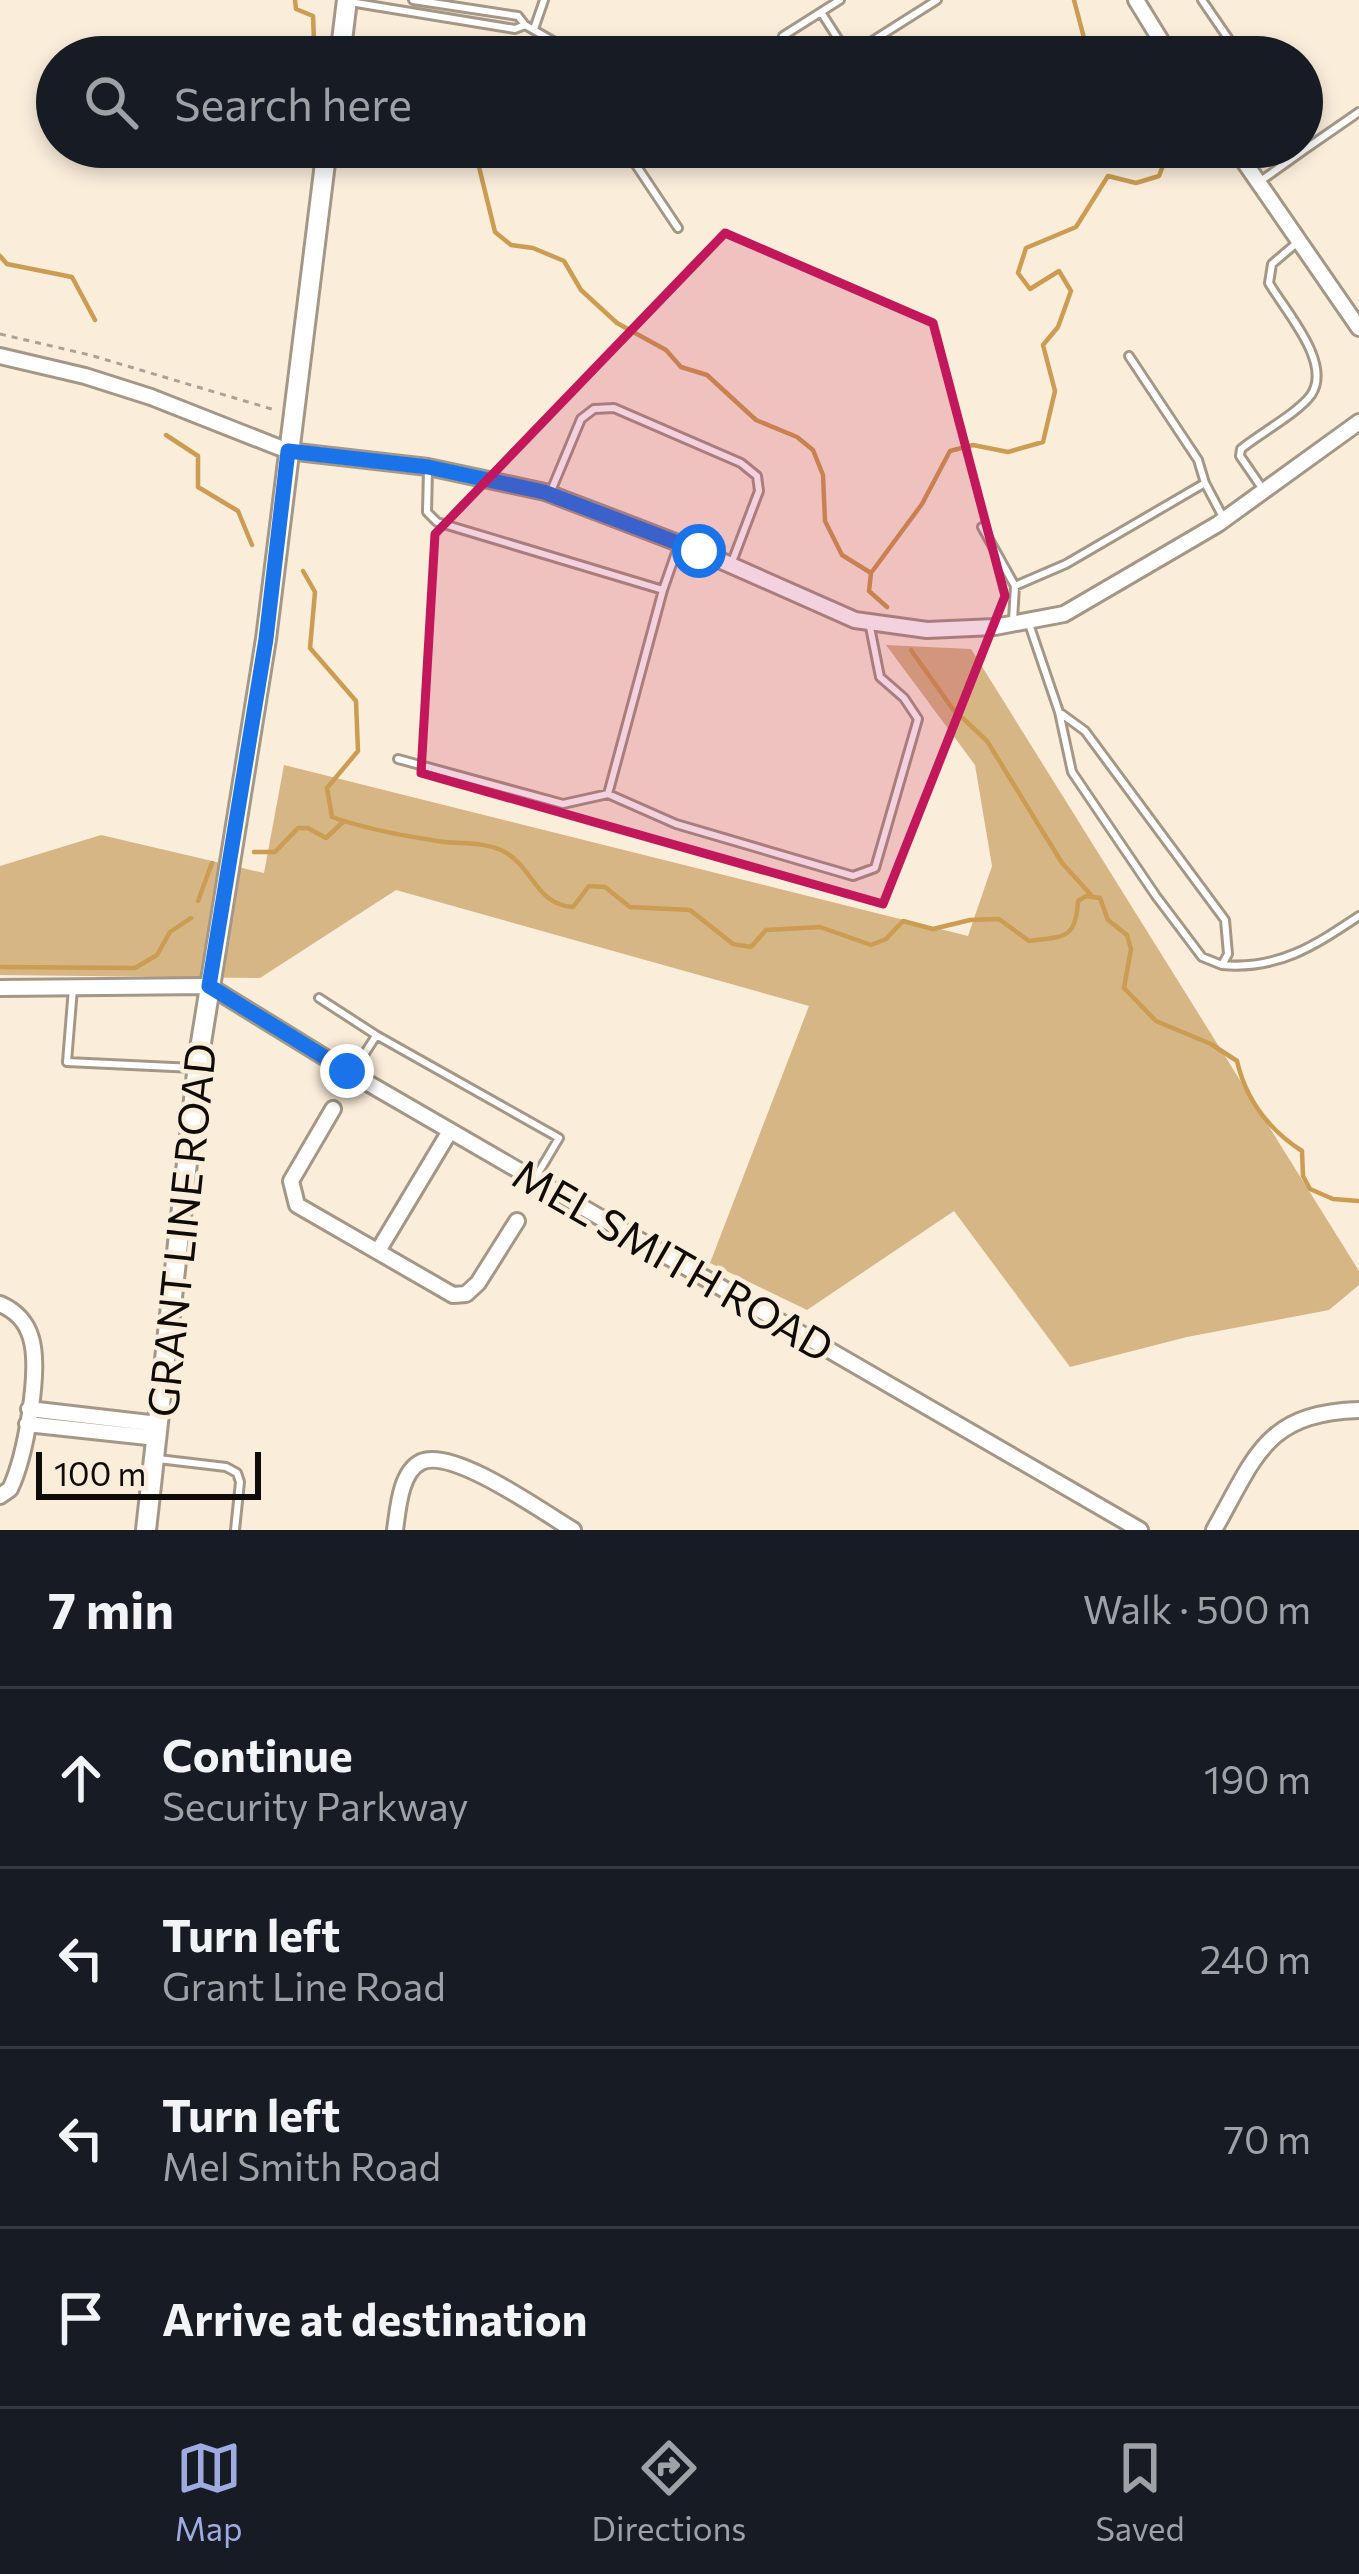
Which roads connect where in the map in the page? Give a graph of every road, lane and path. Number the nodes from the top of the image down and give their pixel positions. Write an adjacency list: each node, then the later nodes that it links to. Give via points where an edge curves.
1 (413, 0): 9 (lane, via 518,16)
2 (544, 0): 10 (lane)
3 (840, 0): 8 (lane)
4 (937, 0): 15 (lane)
5 (1136, 0): 16 (street)
6 (1202, 0): 17 (lane)
7 (346, 1): 9 (lane); 11 (main road)
8 (821, 12): 13 (lane); 14 (lane)
9 (525, 25): 10 (lane)
10 (534, 29): 12 (lane)
11 (342, 36)
12 (546, 36)
13 (783, 36)
14 (835, 36)
15 (881, 36)
16 (1158, 36)
17 (1226, 36)
18 (1359, 112): 19 (lane)
19 (1323, 136)
20 (324, 168): 33 (main road, GRANT LINE ROAD)
21 (638, 168): 25 (lane)
22 (1248, 168): 24 (street)
23 (1277, 168): 24 (lane)
24 (1258, 182): 26 (street)
25 (678, 228)
26 (1299, 241): 27 (street); 36 (lane, via 1272,264 1269,283 1316,355 1317,375 1310,395 1241,449)
27 (1359, 328)
28 (0, 334): 31 (path)
29 (0, 356): 33 (street, via 85,376)
30 (1129, 356): 35 (lane, via 1198,460)
31 (255, 402)
32 (1359, 422): 36 (street)
33 (288, 451): 34 (street); 51 (main road, GRANT LINE ROAD)
34 (428, 467): 37 (street); 43 (lane, via 428,512 437,522)
35 (1204, 483): 38 (lane); 42 (lane)
36 (1264, 491): 38 (street)
37 (549, 494): 40 (street); 41 (lane, via 581,419 614,408 758,476)
38 (1225, 519): 45 (street, via 1064,614)
39 (982, 527): 42 (lane)
40 (679, 544): 41 (street); 43 (lane)
41 (731, 565): 44 (street)
42 (1015, 586): 45 (lane)
43 (663, 590): 48 (lane)
44 (868, 622): 45 (street, via 927,630); 48 (lane, via 880,677 918,719 875,868 853,876 676,824)
45 (1020, 622): 46 (lane)
46 (1059, 712): 50 (lane, via 1072,772 1202,957); 50 (lane, via 1085,730 1225,920)
47 (398, 759): 48 (lane, via 563,804)
48 (608, 794)
49 (1359, 916): 50 (lane, via 1295,955 1252,968)
50 (1222, 965)
51 (209, 986): 53 (street); 56 (main road, GRANT LINE ROAD); 57 (street, MEL SMITH ROAD)
52 (0, 988): 53 (street)
53 (73, 988): 56 (lane, via 68,1062)
54 (319, 998): 55 (lane)
55 (376, 1035): 57 (lane); 60 (lane, via 559,1138)
56 (198, 1068): 66 (main road, GRANT LINE ROAD)
57 (352, 1073): 59 (street, MEL SMITH ROAD)
58 (333, 1109): 62 (street, via 291,1181 292,1193 297,1205)
59 (450, 1131): 60 (street, MEL SMITH ROAD); 62 (street)
60 (534, 1180): 72 (street, MEL SMITH ROAD)
61 (517, 1221): 62 (street, via 466,1294)
62 (378, 1251)
63 (0, 1304): 65 (street, via 23,1321 32,1341)
64 (1359, 1410): 73 (street, via 1312,1414 1275,1433)
65 (28, 1416): 66 (street); 67 (street, via 17,1476)
66 (156, 1440): 68 (main road, GRANT LINE ROAD); 69 (lane, via 237,1473)
67 (0, 1496)
68 (146, 1530)
69 (235, 1530)
70 (394, 1530): 71 (street, via 409,1475 430,1460 466,1468)
71 (573, 1530)
72 (1140, 1530)
73 (1214, 1530)

